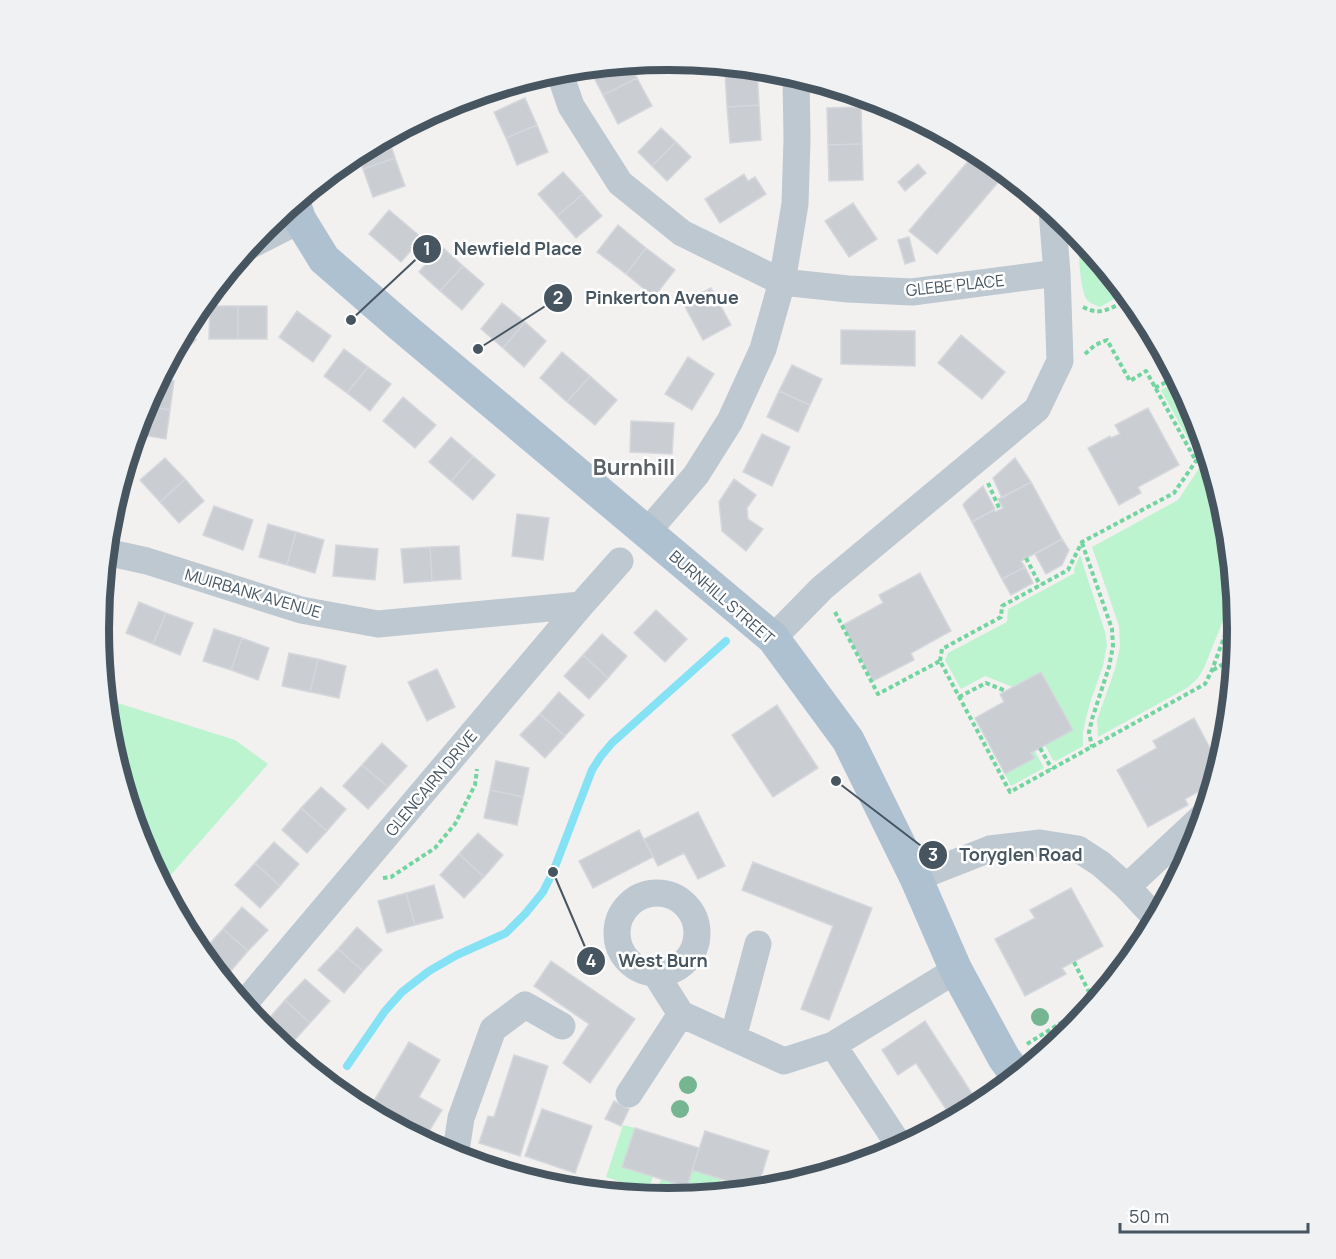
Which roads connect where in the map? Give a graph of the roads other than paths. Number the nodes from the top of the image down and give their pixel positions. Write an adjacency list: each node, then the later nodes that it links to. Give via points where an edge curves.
1 (562, 80): 6 (street, via 571,106 620,183 682,233)
2 (797, 86): 6 (street, via 795,204)
3 (297, 212): 7 (main road, BURNHILL STREET, via 324,259)
4 (1053, 224): 5 (street)
5 (1057, 273): 6 (street, GLEBE PLACE, via 912,291); 11 (street, via 1060,361 1037,409 822,588)
6 (782, 282): 7 (street, via 763,349 730,421 696,475)
7 (647, 532): 11 (main road, BURNHILL STREET)
8 (115, 554): 10 (street, MUIRBANK AVENUE, via 302,610 378,624)
9 (620, 561): 10 (street, GLENCAIRN DRIVE)
10 (581, 605): 19 (street, GLENCAIRN DRIVE)
11 (773, 638): 13 (main road, BURNHILL STREET, via 848,740)
12 (1190, 828): 14 (street)
13 (916, 878): 14 (street, via 990,849 1040,843 1078,849); 17 (main road, BURNHILL STREET)
14 (1127, 886): 15 (street)
15 (1150, 912)
16 (758, 944): 22 (street)
17 (956, 970): 23 (street); 24 (main road, BURNHILL STREET)
18 (655, 973): 20 (street)
19 (248, 999)
20 (681, 1014): 22 (street); 25 (street)
21 (562, 1026): 27 (street, via 525,1005 493,1029 461,1118)
22 (733, 1038): 23 (street, via 784,1061)
23 (833, 1045): 26 (street)
24 (1010, 1067)
25 (628, 1094)
26 (896, 1140)
27 (457, 1147)

